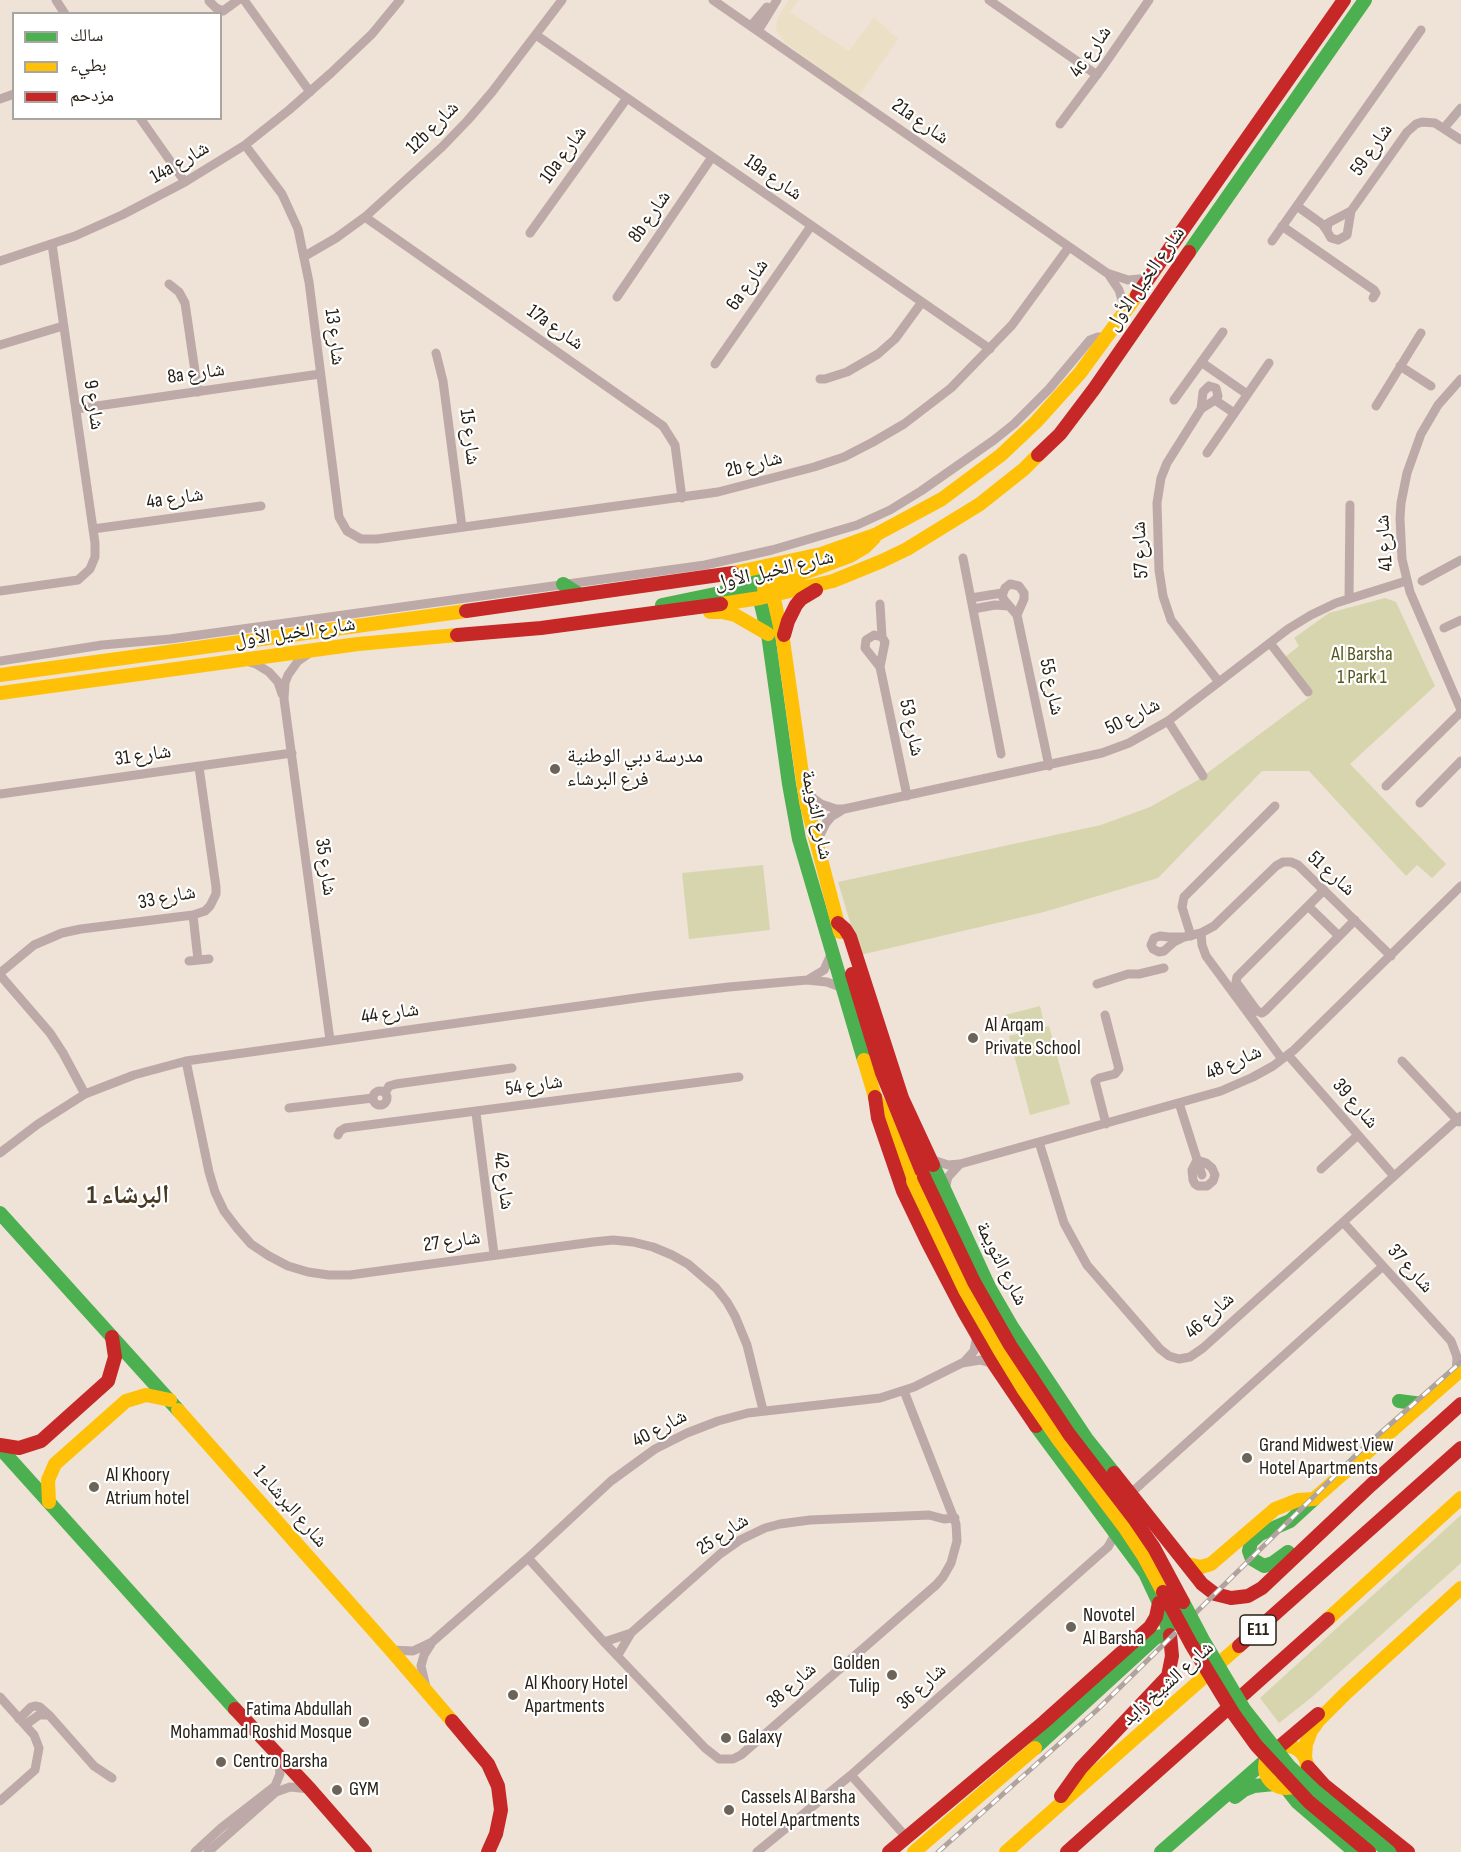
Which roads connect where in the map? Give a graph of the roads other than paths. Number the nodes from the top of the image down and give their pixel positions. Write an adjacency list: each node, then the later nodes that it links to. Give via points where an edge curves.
1 (238, 0): 12 (street, via 223,10)
2 (244, 0): 17 (street)
3 (400, 0): 17 (street, 14a شارع)
4 (562, 0): 15 (street, 12b شارع)
5 (713, 0): 13 (street, 21a شارع)
6 (772, 0): 13 (street)
7 (777, 0): 13 (street)
8 (989, 0): 16 (street)
9 (1149, 0): 16 (street, 4c شارع)
10 (1344, 0): 23 (main road, شارع الخيل الأول)
11 (1365, 0): 28 (main road, شارع الخيل الأول)
12 (209, 1)
13 (754, 28): 38 (street, 21a شارع)
14 (1420, 30): 29 (street)
15 (536, 35): 18 (street, 19a شارع); 31 (street, 12b شارع, via 468,120)
16 (1097, 75): 21 (street, 4c شارع)
17 (310, 92): 25 (street, 14a شارع)
18 (627, 98): 26 (street, 19a شارع); 35 (street, 10a شارع)
19 (1461, 108): 22 (street)
20 (141, 120): 27 (street)
21 (1060, 124)
22 (1444, 128): 24 (street, شارع 59); 30 (street, شارع 59, via 1428,121 1411,128)
23 (1251, 134): 28 (main road, via 1219,188 1219,193); 42 (main road, شارع الخيل الأول)
24 (1461, 140)
25 (245, 145): 27 (street, 14a شارع); 39 (street, شارع 13, via 288,205)
26 (712, 157): 32 (street, 19a شارع); 44 (street, 8b شارع)
27 (185, 182): 37 (street, 14a شارع, via 122,215)
28 (1226, 197): 84 (main road, شارع الخيل الأول, via 1089,396 1042,453 987,498 932,535)
29 (1299, 203): 33 (street); 34 (street)
30 (1351, 211): 34 (street); 34 (street, via 1345,237 1330,238)
31 (364, 217): 39 (street, 12b شارع); 74 (street, 17a شارع, via 663,426 675,445)
32 (811, 226): 46 (street, 19a شارع); 57 (street, 6a شارع)
33 (1282, 226): 36 (street); 45 (street, via 1374,290)
34 (1328, 226)
35 (530, 233)
36 (1272, 242)
37 (52, 244): 40 (street, 14a شارع); 48 (street, شارع 9)
38 (1069, 247): 41 (street, 21a شارع); 53 (street, 2b شارع)
39 (305, 256): 59 (street, شارع 13)
40 (0, 261)
41 (1107, 273): 42 (street, 21a شارع, via 1128,280); 47 (street, 21a شارع, via 1122,296)
42 (1150, 278): 47 (main road, شارع الخيل الأول)
43 (169, 284): 63 (street, via 185,303)
44 (616, 297)
45 (1373, 298)
46 (922, 302): 53 (street, 19a شارع); 60 (street, via 878,354 847,372)
47 (1122, 317): 51 (main road, شارع الخيل الأول)
48 (63, 326): 52 (street); 70 (street, شارع 9)
49 (1223, 332): 55 (street)
50 (1421, 333): 58 (street)
51 (1107, 337): 79 (main road, شارع الخيل الأول, via 1065,390 1000,455 942,499); 87 (street, via 1090,340 1049,389 999,436 921,491 874,518 722,562)
52 (0, 345)
53 (990, 350): 74 (street, 2b شارع, via 936,401 859,450 799,472)
54 (436, 353): 77 (street, شارع 15, via 444,381)
55 (1201, 362): 62 (street); 65 (street)
56 (1269, 363): 65 (street)
57 (715, 364)
58 (1400, 366): 66 (street); 69 (street)
59 (320, 374): 63 (street, 8a شارع); 80 (street, شارع 13, via 341,522 346,531)
60 (820, 379)
61 (1461, 379): 66 (street, شارع 41)
62 (1187, 381): 64 (street); 67 (street)
63 (198, 392): 70 (street, 8a شارع)
64 (1203, 392): 68 (street, via 1214,387 1218,393); 71 (street)
65 (1248, 394): 72 (street)
66 (1445, 397): 85 (street, شارع 41, via 1421,434 1403,488 1400,533)
67 (1173, 400)
68 (1215, 400): 71 (street); 72 (street)
69 (1376, 406)
70 (76, 409): 78 (street, شارع 9)
71 (1201, 409): 113 (street, شارع 57, via 1161,478 1157,503 1159,570 1172,620)
72 (1234, 413): 73 (street)
73 (1207, 453)
74 (682, 498): 77 (street, 2b شارع)
75 (1350, 505): 93 (street)
76 (261, 506): 78 (street, 4a شارع)
77 (462, 527): 80 (street, 2b شارع)
78 (93, 529): 88 (street, شارع 9, via 96,550 90,569 82,577 72,582)
79 (878, 534): 83 (main road, شارع الخيل الأول); 89 (main road, via 850,556)
80 (361, 539)
81 (963, 558): 92 (street)
82 (1461, 560): 86 (street)
83 (759, 573): 89 (main road, شارع الثويمة); 89 (main road, شارع الثويمة); 91 (main road, شارع الخيل الأول); 99 (main road, via 744,588 671,603)
84 (833, 580): 89 (main road, شارع الخيل الأول); 104 (main road, via 796,605)
85 (1406, 581): 93 (street, شارع 50); 117 (street, شارع 41)
86 (1422, 581)
87 (563, 584): 91 (main road); 107 (street)
88 (0, 591)
89 (768, 592): 97 (main road, شارع الخيل الأول); 102 (main road, شارع الثويمة); 104 (main road, شارع الثويمة)
90 (1002, 593): 92 (street); 95 (street); 98 (street, via 1013,584 1023,590 1024,599)
91 (580, 595): 111 (main road, شارع الخيل الأول)
92 (971, 598): 96 (street)
93 (1349, 599): 105 (street, شارع 50, via 1311,615)
94 (880, 604): 103 (street)
95 (1010, 606): 96 (street); 98 (street)
96 (973, 609): 120 (street)
97 (668, 612): 99 (main road, شارع الخيل الأول); 102 (main road, via 729,613)
98 (1017, 615): 123 (street, شارع 55)
99 (640, 616): 106 (main road, شارع الخيل الأول)
100 (1461, 620): 101 (street)
101 (1444, 628)
102 (768, 634): 142 (main road, شارع الثويمة, via 795,821)
103 (882, 637): 110 (street, via 886,645); 110 (street, via 871,636 864,645)
104 (783, 640): 126 (main road, شارع الثويمة)
105 (1270, 643): 113 (street, شارع 50); 114 (street)
106 (316, 650): 108 (main road, شارع الخيل الأول); 116 (street, شارع 35, via 292,668 285,683)
107 (48, 655): 109 (street); 111 (main road)
108 (242, 660): 115 (main road, شارع الخيل الأول); 116 (street, شارع 35, via 269,672 278,682)
109 (0, 661)
110 (880, 667): 128 (street, شارع 53)
111 (35, 670): 112 (main road, شارع الخيل الأول)
112 (0, 675)
113 (1219, 682): 118 (street, شارع 50)
114 (1308, 692)
115 (0, 693)
116 (284, 699): 119 (street, شارع 35)
117 (1461, 711): 125 (street)
118 (1168, 721): 123 (street, شارع 50, via 1116,748); 124 (street)
119 (292, 753): 122 (street, شارع 31); 151 (street, شارع 35)
120 (1001, 754)
121 (1461, 761): 129 (street)
122 (199, 766): 127 (street, شارع 31); 136 (street, شارع 33, via 216,894 206,911)
123 (1049, 766): 128 (street, شارع 50)
124 (1203, 776)
125 (1386, 786)
126 (804, 788): 131 (street, شارع 50, via 821,804); 132 (main road, شارع الثويمة)
127 (0, 794)
128 (907, 796): 131 (street, شارع 50)
129 (1420, 803)
130 (1275, 806): 140 (street, via 1184,897)
131 (844, 809): 132 (street, via 826,823)
132 (817, 843): 138 (main road, شارع الثويمة)
133 (1461, 886): 144 (street, شارع 48)
134 (1324, 890): 135 (street); 137 (street, شارع 51); 139 (street, شارع 51, via 1298,865 1283,862 1220,921)
135 (1308, 906): 141 (street); 141 (street, via 1237,977 1236,982 1257,1011 1265,1011)
136 (193, 915): 145 (street, via 193,961); 146 (street, شارع 33, via 62,933 34,945)
137 (1355, 920): 141 (street); 144 (street, شارع 51)
138 (838, 923): 170 (main road, شارع الثويمة, via 850,938 895,1079); 175 (main road, شارع الثويمة)
139 (1201, 933): 140 (street, شارع 51); 152 (street, شارع 39, via 1206,956)
140 (1187, 936): 143 (street, via 1164,951); 143 (street, via 1156,937 1151,942)
141 (1339, 936)
142 (833, 951): 147 (street, via 824,970); 149 (main road, شارع الثويمة)
143 (1154, 951): 148 (street, via 1159,969)
144 (1391, 956): 152 (street, شارع 48)
145 (209, 959)
146 (0, 974): 157 (street, via 50,1034)
147 (807, 980): 149 (street, شارع 44); 151 (street, شارع 44, via 651,996)
148 (1097, 984)
149 (843, 988): 158 (main road, شارع الثويمة)
150 (1106, 1015): 165 (street, via 1119,1069 1095,1081)
151 (330, 1040): 153 (street, شارع 44)
152 (1285, 1057): 160 (street, شارع 48, via 1232,1087); 167 (street, شارع 39)
153 (186, 1061): 157 (street, شارع 44); 179 (street, شارع 27, via 215,1192 237,1228 268,1256 308,1272 350,1275)
154 (1402, 1061): 163 (street)
155 (512, 1068): 159 (street, via 393,1084 385,1093 387,1099)
156 (739, 1077): 162 (street, شارع 54)
157 (85, 1094): 169 (street, شارع 44)
158 (875, 1097): 175 (main road, شارع الثويمة); 181 (main road, شارع الثويمة, via 880,1125 903,1191)
159 (378, 1102): 161 (street); 164 (street)
160 (1179, 1103): 165 (street, شارع 48); 173 (street)
161 (289, 1108)
162 (476, 1113): 164 (street, شارع 54); 179 (street, شارع 42)
163 (1460, 1120): 174 (street, شارع 46)
164 (383, 1124): 166 (street, شارع 54, via 344,1129)
165 (1106, 1124): 168 (street, شارع 48)
166 (338, 1135)
167 (1358, 1135): 172 (street); 174 (street, شارع 39)
168 (1039, 1142): 171 (street, شارع 48); 178 (street, شارع 46, via 1060,1212 1080,1255 1160,1349 1174,1358 1199,1351)
169 (0, 1153)
170 (930, 1159): 171 (street, شارع 48); 176 (main road, شارع الثويمة)
171 (960, 1164): 176 (street, via 948,1177)
172 (1321, 1169)
173 (1202, 1175)
174 (1394, 1176): 178 (street, شارع 46)
175 (918, 1179): 251 (main road, bridge, via 939,1238 1004,1357 1143,1555 1214,1685 1281,1774); 252 (main road, bridge, via 1010,1345 1069,1434 1154,1548 1244,1709 1289,1766)
176 (945, 1193): 194 (main road, شارع الثويمة, via 988,1287)
177 (0, 1213): 182 (main road, شارع البرشاء 1)
178 (1343, 1222): 180 (street, شارع 37)
179 (494, 1254): 193 (street, شارع 27, via 613,1240 653,1247 688,1264 716,1288 735,1316)
180 (1383, 1266): 183 (street, شارع 37); 201 (street)
181 (977, 1335): 185 (street, via 974,1351); 186 (main road, شارع الثويمة)
182 (112, 1336): 189 (main road, شارع البرشاء 1); 195 (main road, via 115,1357 108,1381 40,1441 19,1448)
183 (1451, 1341): 184 (street, شارع 37); 187 (street)
184 (1461, 1347)
185 (962, 1363): 186 (street, شارع 40, via 980,1360); 188 (street, شارع 40)
186 (994, 1364): 196 (main road, شارع الثويمة)
187 (1459, 1372): 191 (main road)
188 (904, 1391): 193 (street, شارع 40, via 867,1400); 204 (street, شارع 38)
189 (170, 1400): 205 (main road, via 146,1395 126,1401 55,1464 48,1480); 219 (main road, شارع البرشاء 1)
190 (1399, 1401): 191 (main road)
191 (1422, 1404): 203 (main road)
192 (1461, 1404): 200 (main road)
193 (763, 1410): 211 (street, شارع 40, via 703,1426 655,1449 610,1481)
194 (1077, 1425): 196 (main road, via 1070,1445); 198 (main road, شارع الثويمة)
195 (0, 1446): 205 (main road)
196 (1050, 1446): 199 (main road, شارع الثويمة)
197 (1461, 1448): 234 (main road, شارع الشيخ زايد / E11)
198 (1095, 1449): 199 (main road, via 1075,1451); 201 (main road, شارع الثويمة)
199 (1069, 1471): 208 (main road, شارع الثويمة)
200 (1371, 1485): 203 (main road, via 1273,1563 1260,1565 1252,1560 1250,1546 1254,1538 1290,1521); 212 (main road, شارع الثويمة, via 1248,1596 1231,1598 1215,1594)
201 (1131, 1493): 212 (main road, شارع الثويمة)
202 (1461, 1498): 247 (main road, E11)
203 (1314, 1499): 212 (main road, via 1298,1500 1275,1509 1208,1566)
204 (948, 1501): 206 (street); 207 (street, شارع 38)
205 (49, 1502): 226 (main road)
206 (929, 1515): 207 (street, شارع 25); 215 (street, شارع 25, via 810,1520 765,1528 720,1554)
207 (955, 1518): 220 (street, شارع 38, via 955,1552 940,1581 733,1760 719,1759 707,1750)
208 (1112, 1528): 209 (main road, شارع الثويمة); 210 (street, via 1113,1538)
209 (1125, 1546): 210 (street); 214 (main road, شارع الثويمة, via 1145,1573)
210 (1108, 1547): 229 (street, شارع 36)
211 (528, 1558): 217 (street, شارع 40); 218 (street, شارع 38)
212 (1187, 1564)
213 (1461, 1588): 222 (main road)
214 (1159, 1603): 216 (main road, شارع الثويمة); 236 (main road, via 1150,1627)
215 (631, 1633): 218 (street, شارع 25); 220 (street, شارع 25)
216 (1170, 1635): 234 (main road, شارع الثويمة, via 1173,1656 1168,1676 1081,1768); 245 (main road, via 1156,1637)
217 (432, 1642): 219 (street, شارع 40, via 413,1651); 221 (street, شارع 40, via 421,1666)
218 (604, 1642): 220 (street, شارع 38)
219 (391, 1650): 221 (main road, شارع البرشاء 1)
220 (618, 1655)
221 (427, 1690): 237 (main road, شارع البرشاء 1, via 494,1775 501,1810)
222 (1346, 1693): 225 (main road); 228 (main road, via 1311,1731)
223 (0, 1697): 224 (street)
224 (22, 1722): 230 (street, via 49,1715 94,1766); 233 (street, via 38,1741 35,1770)
225 (1279, 1747): 227 (main road); 228 (main road, via 1297,1748)
226 (278, 1754): 232 (main road); 238 (street, via 280,1774 275,1786)
227 (1266, 1760): 231 (main road, via 1269,1780); 248 (main road)
228 (1306, 1762): 231 (main road, via 1301,1782 1291,1788); 253 (main road, via 1324,1785)
229 (851, 1775): 236 (street); 242 (street, شارع 36)
230 (112, 1778)
231 (1280, 1786): 249 (main road, via 1263,1784 1244,1790); 250 (main road)
232 (310, 1789): 235 (street, via 294,1786 279,1790); 241 (main road)
233 (0, 1801)
234 (1054, 1810): 246 (main road, شارع الشيخ زايد / E11)
235 (224, 1838): 239 (street); 240 (street)
236 (907, 1838): 243 (main road); 244 (main road)
237 (489, 1851)
238 (195, 1852)
239 (208, 1852)
240 (214, 1852)
241 (365, 1852)
242 (757, 1852)
243 (889, 1852)
244 (904, 1852)
245 (914, 1852)
246 (1006, 1852)
247 (1067, 1852)
248 (1161, 1852)
249 (1173, 1852)
250 (1355, 1852)
251 (1369, 1852)
252 (1389, 1852)
253 (1408, 1852)

